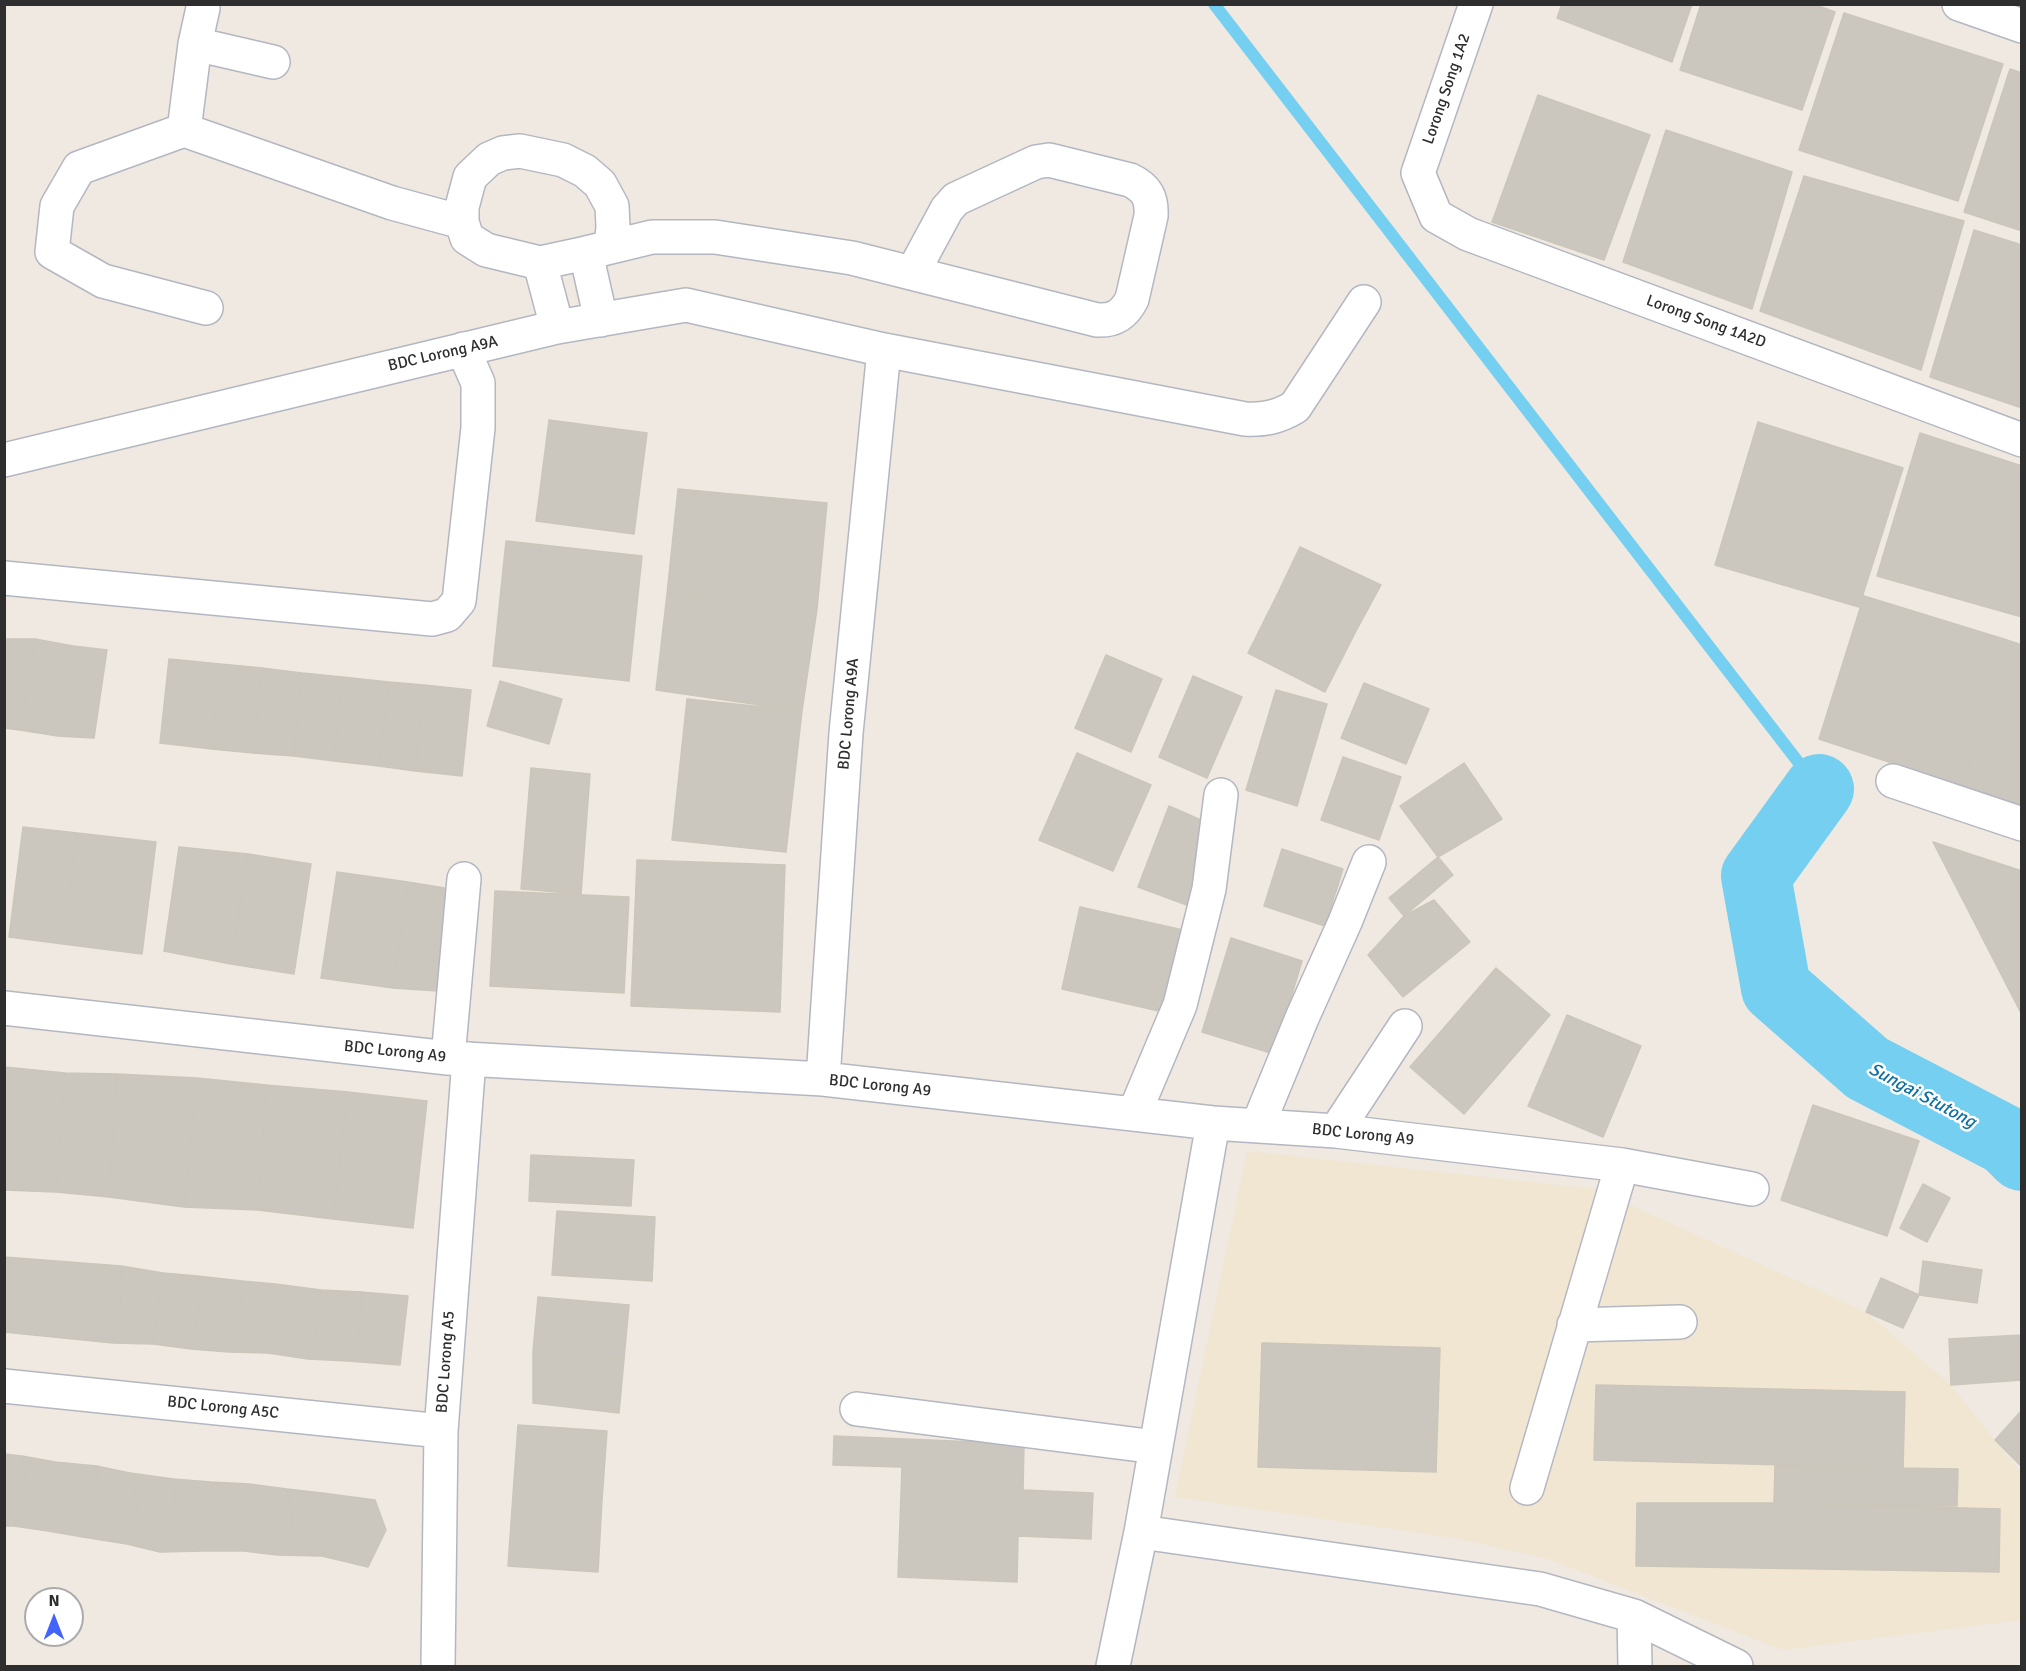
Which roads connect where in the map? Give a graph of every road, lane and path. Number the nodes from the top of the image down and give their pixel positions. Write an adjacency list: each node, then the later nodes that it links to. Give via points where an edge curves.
1 (1476, 4): 8 (street, Lorong Song 1A2)
2 (1959, 4): 4 (street)
3 (203, 8): 5 (street)
4 (2022, 26)
5 (195, 44): 6 (street); 7 (street)
6 (273, 62)
7 (184, 130): 9 (street, via 392,203); 14 (street, via 79,168 57,206 52,252 103,281)
8 (1418, 173): 19 (street, Lorong Song 1A2D, via 1436,216 1468,234)
9 (462, 222): 10 (street, via 470,177 489,159 520,152 563,160 600,184 612,206 613,227); 11 (street, via 467,238 486,250)
10 (599, 250): 11 (street); 12 (street, via 652,237 715,237 852,258); 15 (street)
11 (540, 263): 16 (street)
12 (913, 272): 12 (street, via 956,199 1036,162 1048,160 1130,180 1148,194 1151,216 1132,299 1127,309 1108,320)
13 (1364, 302): 18 (street, BDC Lorong A9A, via 1294,407 1264,420)
14 (206, 308)
15 (602, 320): 16 (street, BDC Lorong A9A); 18 (street, BDC Lorong A9A, via 686,305)
16 (556, 327): 17 (street, BDC Lorong A9A)
17 (464, 349): 20 (street, BDC Lorong A9A); 21 (street, via 478,383 478,428 459,601 447,615 432,619)
18 (884, 350): 30 (street, BDC Lorong A9A, via 846,734)
19 (2022, 440)
20 (4, 460)
21 (4, 578)
22 (1893, 781): 24 (street)
23 (1221, 795): 31 (street, via 1209,889 1180,1005)
24 (2022, 824)
25 (1369, 862): 33 (street)
26 (464, 879): 29 (street, BDC Lorong A5)
27 (4, 1008): 29 (street, BDC Lorong A9)
28 (1405, 1026): 34 (street)
29 (458, 1058): 30 (street, BDC Lorong A9); 41 (street, BDC Lorong A5)
30 (823, 1079): 31 (street, BDC Lorong A9)
31 (1134, 1114): 32 (street, BDC Lorong A9)
32 (1213, 1124): 33 (street, BDC Lorong A9); 42 (street)
33 (1258, 1125): 34 (street, BDC Lorong A9)
34 (1336, 1131): 35 (street, BDC Lorong A9)
35 (1622, 1165): 36 (street, BDC Lorong A9); 38 (street)
36 (1752, 1189)
37 (1680, 1322): 38 (street)
38 (1574, 1325): 43 (street)
39 (4, 1386): 41 (street, BDC Lorong A5C)
40 (857, 1409): 42 (street)
41 (441, 1431): 46 (street, BDC Lorong A5)
42 (1156, 1448): 44 (street)
43 (1527, 1488)
44 (1141, 1532): 45 (street, via 1540,1589); 47 (street)
45 (1634, 1616): 48 (street); 49 (street)
46 (438, 1666)
47 (1113, 1666)
48 (1635, 1666)
49 (1736, 1666)

